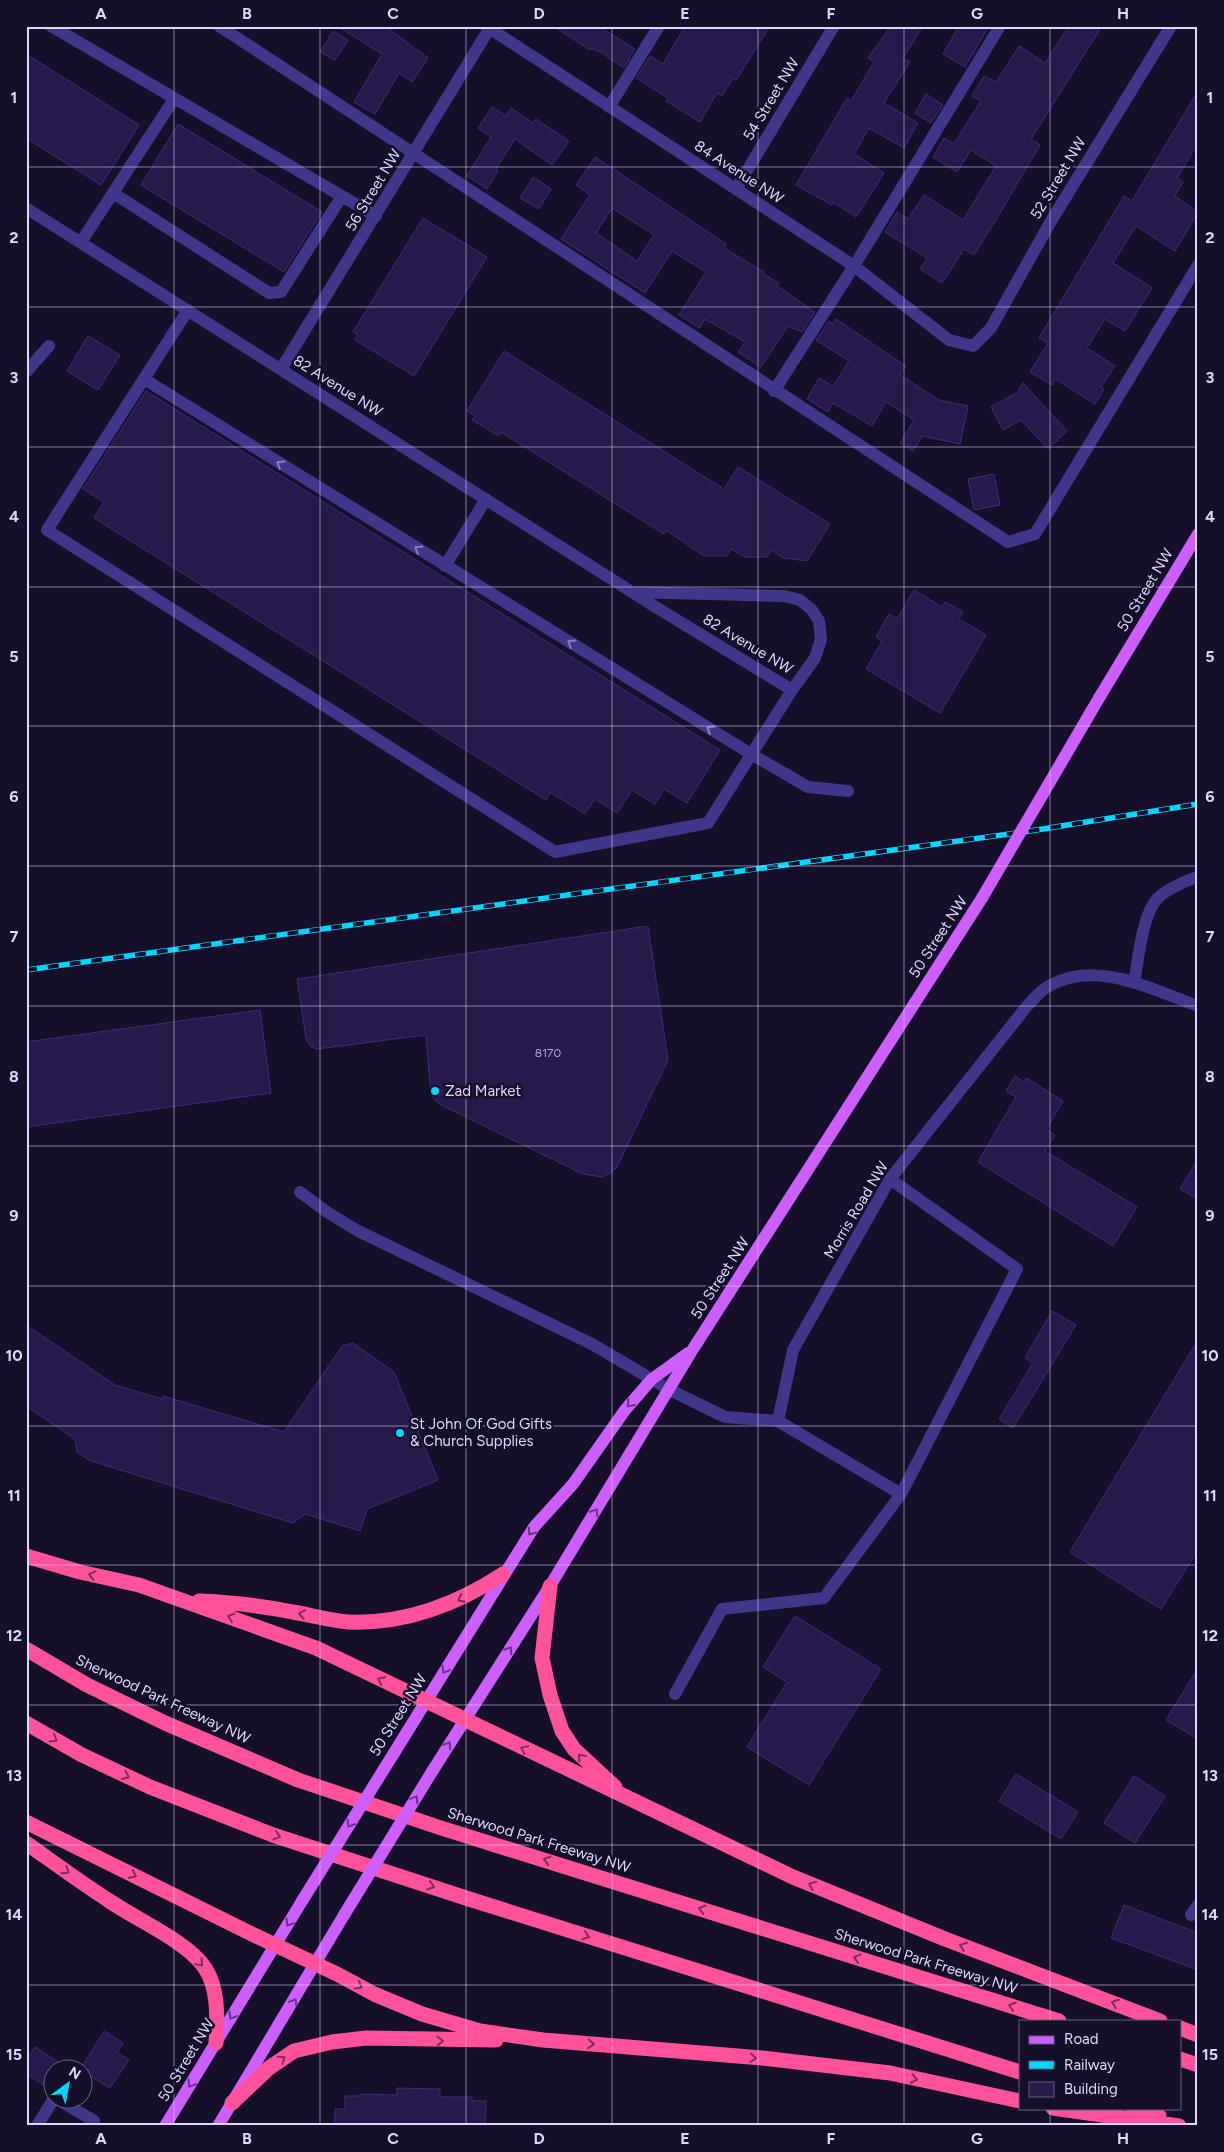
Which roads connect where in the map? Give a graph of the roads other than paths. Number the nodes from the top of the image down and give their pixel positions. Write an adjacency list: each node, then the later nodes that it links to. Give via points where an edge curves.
1 (51, 26): 8 (street)
2 (219, 26): 10 (street)
3 (658, 26): 9 (street)
4 (834, 26): 11 (street, 54 Street NW)
5 (1000, 26): 18 (street)
6 (1171, 26): 21 (street, 52 Street NW, via 1051,221 991,328)
7 (489, 27): 9 (street, 84 Avenue NW); 10 (street, 56 Street NW)
8 (174, 99): 12 (street); 13 (street)
9 (609, 107): 11 (street, 84 Avenue NW)
10 (414, 153): 15 (street, 56 Street NW); 25 (street)
11 (736, 190): 18 (street, 84 Avenue NW)
12 (113, 193): 13 (street, via 269,293 282,292); 16 (street)
13 (342, 196): 15 (street)
14 (26, 208): 16 (street, 82 Avenue NW)
15 (376, 216): 22 (street, 56 Street NW)
16 (81, 242): 19 (street, 82 Avenue NW)
17 (1198, 265): 25 (street, via 1035,534 1008,542)
18 (854, 266): 21 (street, 84 Avenue NW, via 949,340); 25 (street)
19 (188, 310): 22 (street, 82 Avenue NW); 24 (street)
20 (49, 346): 23 (street)
21 (973, 346)
22 (281, 369): 26 (street, 82 Avenue NW)
23 (26, 372)
24 (144, 379): 28 (street, one-way to 24); 31 (street, via 47,530 555,852 708,823)
25 (774, 390)
26 (486, 499): 28 (street); 29 (street, 82 Avenue NW)
27 (1198, 534): 38 (main road, 50 Street NW, bridge, via 982,898)
28 (445, 566): 31 (street, one-way to 28)
29 (633, 592): 30 (street, 82 Avenue NW); 30 (street, 82 Avenue NW, via 764,594 800,600 820,621 821,639 815,658)
30 (792, 690): 31 (street)
31 (751, 754): 32 (street, via 808,787)
32 (848, 791)
33 (1198, 877): 34 (street, via 1187,880 1157,899 1145,923)
34 (1134, 984): 35 (street, Morris Road NW); 36 (street, Morris Road NW, via 1095,973 1069,976 1045,988 1027,1006)
35 (1198, 1006)
36 (890, 1179): 41 (street, Morris Road NW, via 794,1350); 42 (street, via 1017,1269)
37 (300, 1192): 39 (street, via 358,1231 564,1329)
38 (693, 1349): 39 (main road, 50 Street NW); 40 (main road, 50 Street NW)
39 (652, 1379): 40 (street); 44 (main road, 50 Street NW, one-way to 44, via 625,1410 573,1484 534,1527)
40 (670, 1390): 41 (street, via 725,1417); 45 (main road, 50 Street NW, one-way to 40)
41 (778, 1422): 42 (street)
42 (901, 1494): 48 (street, via 824,1598 722,1609)
43 (26, 1556): 46 (highway, one-way to 43)
44 (502, 1574): 46 (highway, one-way to 46, via 449,1605 418,1615 366,1621 349,1622 227,1602); 49 (main road, 50 Street NW, one-way to 49)
45 (550, 1586): 50 (main road, 50 Street NW, one-way to 45); 52 (highway, one-way to 45, via 588,1764 562,1731 542,1658)
46 (183, 1601): 49 (highway, one-way to 46, via 316,1648)
47 (26, 1649): 57 (highway, Sherwood Park Freeway NW, one-way to 47, via 441,1828 298,1780 104,1694)
48 (675, 1694)
49 (425, 1701): 50 (highway); 55 (main road, 50 Street NW, one-way to 55, bridge)
50 (464, 1720): 52 (highway, one-way to 50); 56 (main road, 50 Street NW, one-way to 50, bridge)
51 (26, 1723): 65 (highway, one-way to 65, via 150,1788 273,1834)
52 (631, 1801): 58 (highway, one-way to 52, via 802,1880)
53 (26, 1822): 55 (highway, one-way to 55)
54 (26, 1843): 62 (highway, one-way to 62, via 108,1901 188,1951 205,1968 211,1980 217,2011)
55 (276, 1945): 56 (highway); 62 (main road, 50 Street NW, one-way to 62)
56 (316, 1964): 61 (highway, one-way to 61, via 422,2014 480,2031); 67 (main road, 50 Street NW, one-way to 56)
57 (1056, 2020)
58 (1157, 2020)
59 (1182, 2029): 60 (highway)
60 (1198, 2035)
61 (542, 2040): 66 (highway, one-way to 66, via 762,2058 890,2073); 67 (highway, one-way to 61, via 269,2068 294,2051 332,2042 366,2038)
62 (216, 2043): 74 (main road, 50 Street NW, one-way to 74)
63 (1182, 2060): 64 (highway)
64 (1198, 2065)
65 (1019, 2072)
66 (1019, 2101)
67 (232, 2103): 75 (main road, 50 Street NW)
68 (47, 2110): 73 (street)
69 (74, 2110): 72 (street)
70 (1067, 2110): 76 (highway)
71 (1140, 2110): 77 (highway)
72 (95, 2124)
73 (37, 2126)
74 (166, 2126)
75 (218, 2126)
76 (1179, 2126)
77 (1189, 2126)

